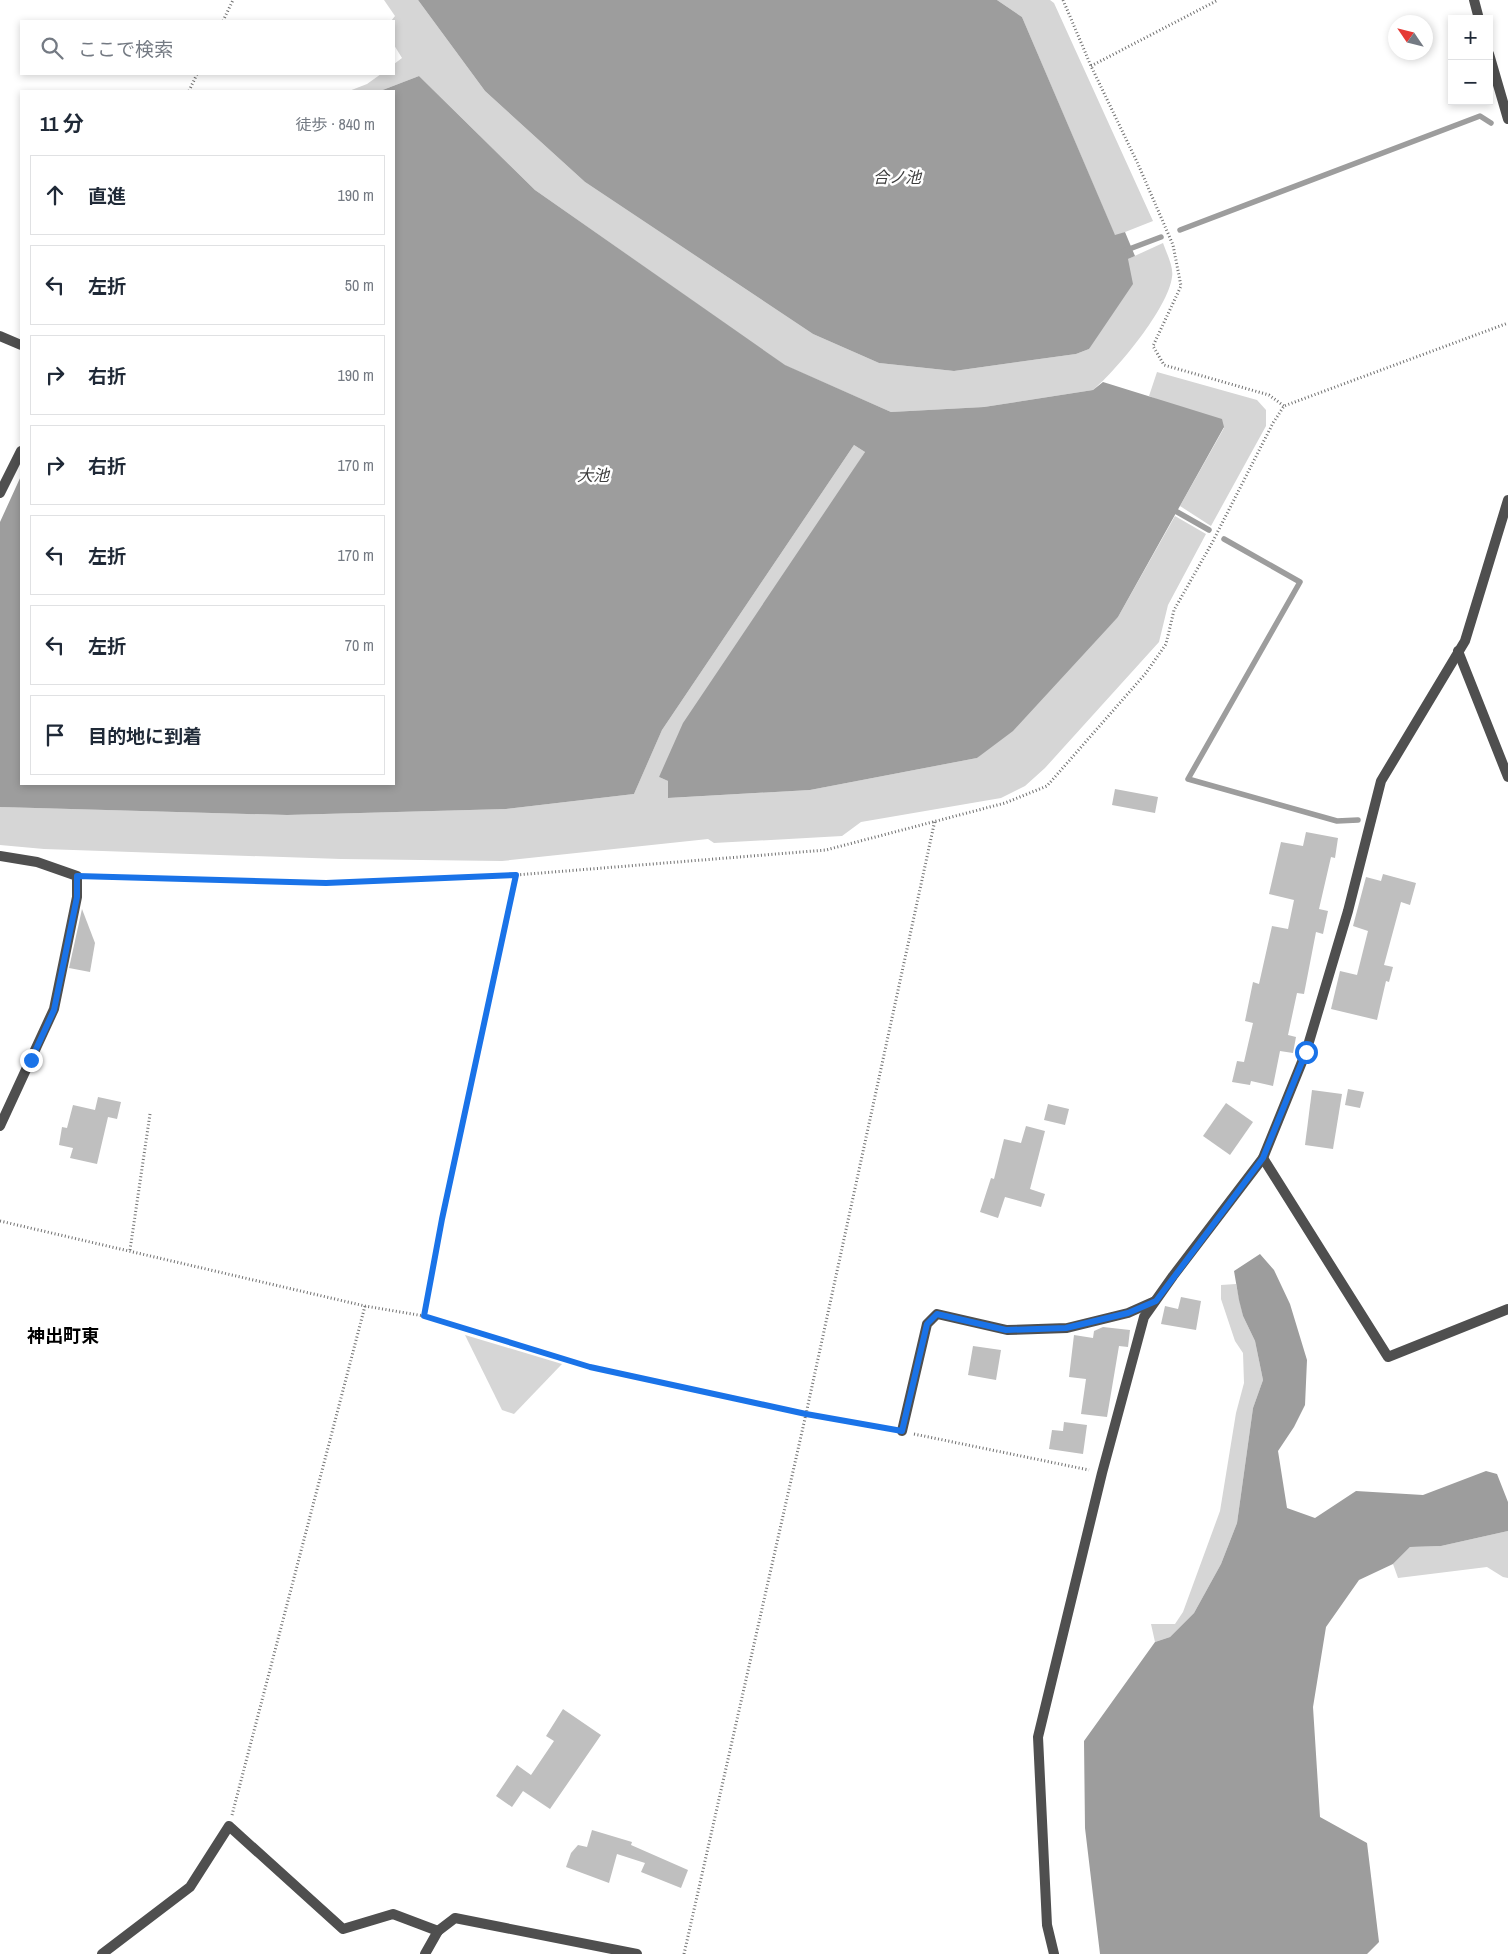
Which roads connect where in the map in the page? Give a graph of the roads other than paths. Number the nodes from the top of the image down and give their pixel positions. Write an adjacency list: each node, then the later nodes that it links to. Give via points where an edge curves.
1 (1474, 0): 2 (street)
2 (1478, 15)
3 (1491, 60): 4 (street)
4 (1508, 119)
5 (0, 336): 6 (street)
6 (20, 345)
7 (20, 453): 8 (street)
8 (0, 493)
9 (1508, 500): 10 (street, via 1465,640)
10 (1458, 651): 11 (street); 14 (street, via 1381,781 1348,911 1306,1052)
11 (1508, 777)
12 (0, 856): 13 (street, via 37,862 77,876 77,897 54,1010)
13 (0, 1126)
14 (1263, 1158): 15 (street); 16 (street, via 1388,1357)
15 (1156, 1301): 17 (street, via 1128,1313 1066,1328 1006,1330 937,1314 927,1324); 22 (street, via 1144,1317 1102,1473 1038,1737 1047,1925)
16 (1508, 1309)
17 (902, 1431)
18 (438, 1931): 19 (street, via 393,1914 344,1929 229,1826 190,1887); 20 (street); 21 (street, via 455,1918)
19 (102, 1954)
20 (425, 1954)
21 (637, 1954)
22 (1054, 1954)

